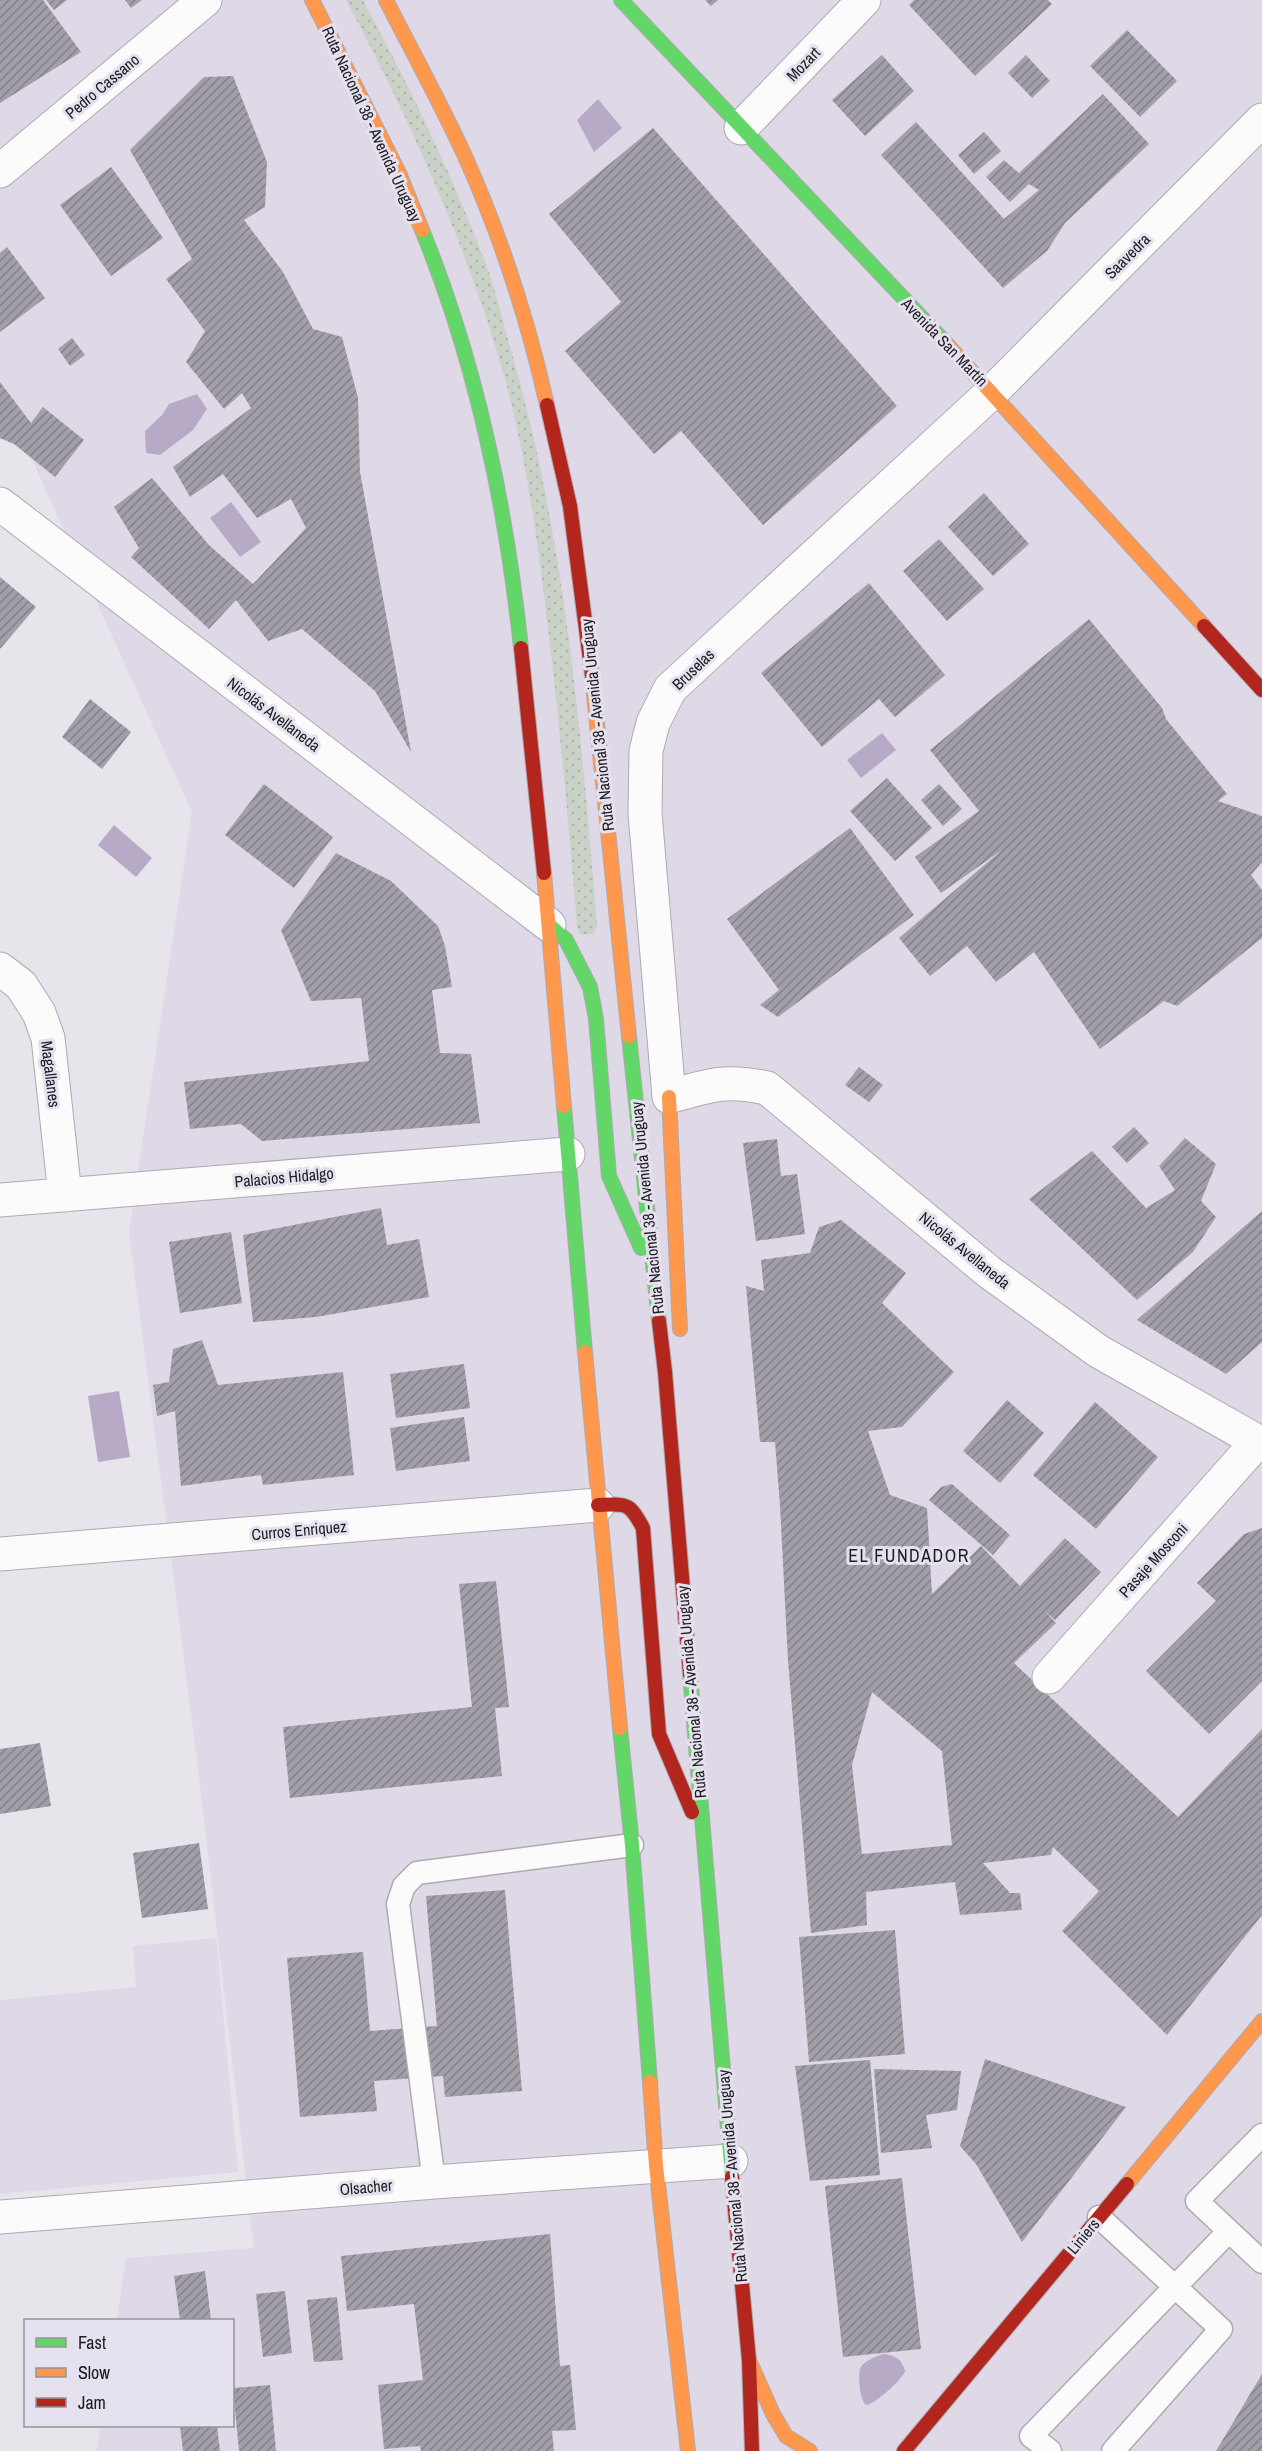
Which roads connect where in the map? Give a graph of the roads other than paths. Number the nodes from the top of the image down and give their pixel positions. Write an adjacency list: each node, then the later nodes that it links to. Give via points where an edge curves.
1 (205, 0): 8 (street, Pedro Cassano)
2 (386, 0): 18 (main road, Ruta Nacional 38 - Avenida Uruguay, via 464,155 502,251 539,368 570,506 598,718)
3 (621, 0): 7 (main road, Avenida San Martín)
4 (864, 0): 7 (street, Mozart)
5 (315, 4): 12 (main road, Ruta Nacional 38 - Avenida Uruguay, via 399,173 440,271 478,398 518,622)
6 (1262, 120): 9 (street, Saavedra)
7 (741, 128): 9 (main road, Avenida San Martín)
8 (0, 171)
9 (993, 392): 11 (main road, Avenida San Martín); 14 (street, Bruselas, via 670,689 653,723 646,751 645,813)
10 (0, 504): 12 (street, Nicolás Avellaneda)
11 (1262, 690)
12 (549, 925): 15 (main road, Ruta Nacional 38 - Avenida Uruguay); 18 (main road, via 566,940 590,987 609,1176)
13 (0, 969): 16 (street, Magallanes, via 21,985 39,1012 48,1038)
14 (669, 1097): 19 (main road, via 678,1349); 20 (street, Nicolás Avellaneda, via 710,1085 739,1083 767,1088 989,1272 1098,1351)
15 (568, 1154): 16 (street, Palacios Hidalgo); 21 (main road, Ruta Nacional 38 - Avenida Uruguay)
16 (65, 1195): 17 (street, Palacios Hidalgo)
17 (0, 1200)
18 (653, 1274): 19 (main road, Ruta Nacional 38 - Avenida Uruguay)
19 (665, 1372): 24 (main road, Ruta Nacional 38 - Avenida Uruguay)
20 (1259, 1443): 23 (street, Pasaje Mosconi)
21 (598, 1505): 22 (street, Curros Enriquez); 24 (main road, via 621,1504 633,1509 643,1528 658,1734); 25 (main road, Ruta Nacional 38 - Avenida Uruguay)
22 (0, 1554)
23 (1049, 1677)
24 (703, 1839): 28 (main road, Ruta Nacional 38 - Avenida Uruguay)
25 (632, 1845): 29 (main road, Ruta Nacional 38 - Avenida Uruguay); 30 (lane, via 417,1873 404,1886 398,1904)
26 (1262, 2021): 32 (main road, Liniers)
27 (1262, 2135): 33 (lane, via 1197,2201)
28 (731, 2161): 29 (street, Olsacher); 36 (main road, Ruta Nacional 38 - Avenida Uruguay)
29 (656, 2166): 30 (street, Olsacher); 37 (main road, Ruta Nacional 38 - Avenida Uruguay)
30 (434, 2182): 31 (street, Olsacher)
31 (0, 2217)
32 (1099, 2217): 35 (lane); 38 (main road, Liniers)
33 (1228, 2232): 34 (lane); 35 (lane)
34 (1262, 2262)
35 (1176, 2286): 46 (lane, via 1031,2436); 47 (lane, via 1221,2330)
36 (749, 2360): 41 (main road, Ruta Nacional 38 - Avenida Uruguay); 42 (main road); 43 (main road, via 786,2436)
37 (677, 2369): 39 (main road); 40 (main road, Ruta Nacional 38 - Avenida Uruguay)
38 (914, 2439): 44 (main road); 45 (main road, Liniers)
39 (676, 2451)
40 (688, 2451)
41 (752, 2451)
42 (763, 2451)
43 (810, 2451)
44 (886, 2451)
45 (904, 2451)
46 (1050, 2451)
47 (1113, 2451)

